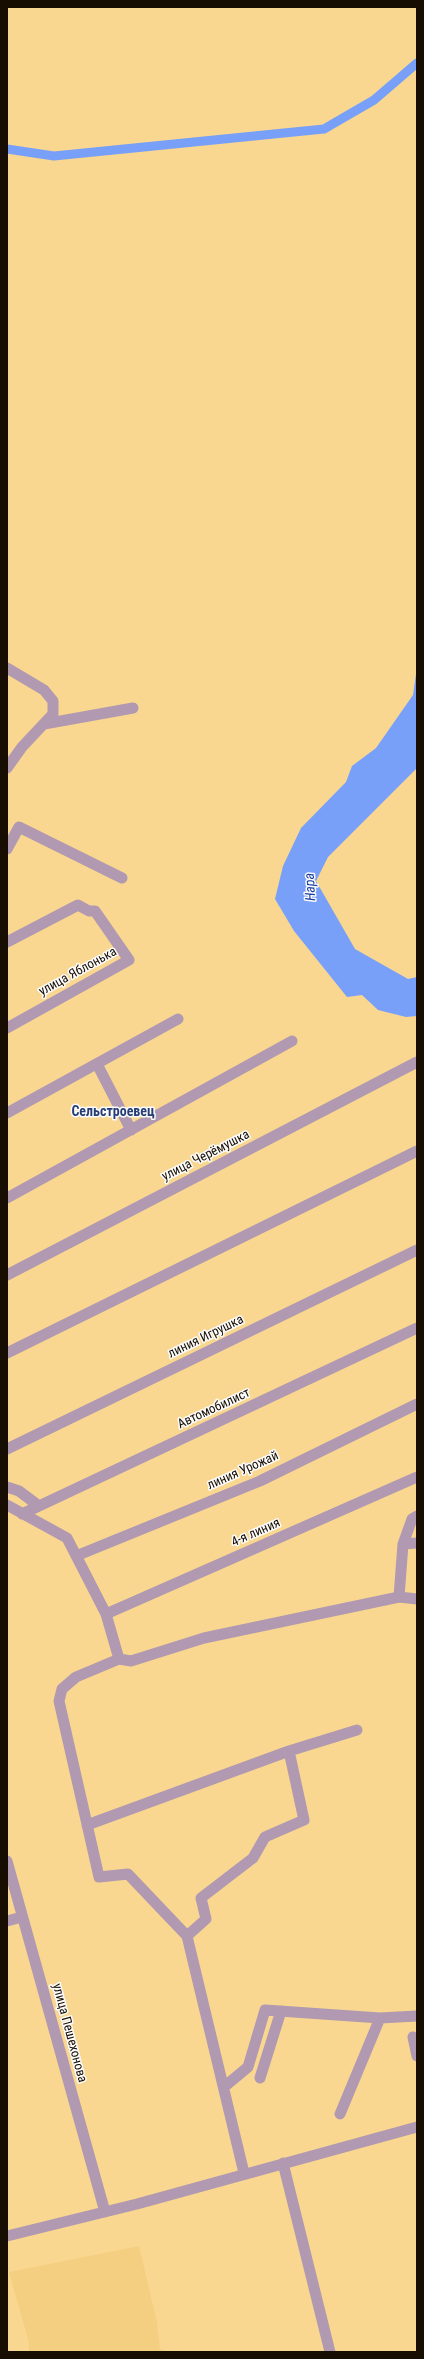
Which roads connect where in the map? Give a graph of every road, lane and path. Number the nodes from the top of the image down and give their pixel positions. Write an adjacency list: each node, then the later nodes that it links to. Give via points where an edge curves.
1 (7, 668): 3 (street, via 44,690 53,700 53,714)
2 (133, 708): 3 (street)
3 (44, 724): 4 (street, via 22,747)
4 (7, 768)
5 (7, 849): 6 (street, via 19,827)
6 (122, 878)
7 (7, 942): 9 (street, улица Яблонька, via 78,905 95,911 129,960)
8 (178, 1020): 12 (street)
9 (7, 1028)
10 (292, 1041): 14 (street)
11 (417, 1062): 18 (street, улица Черёмушка)
12 (97, 1064): 13 (street); 14 (street)
13 (7, 1113)
14 (132, 1130): 16 (street)
15 (417, 1151): 20 (street)
16 (7, 1198)
17 (417, 1250): 22 (street, линия Игрушка)
18 (7, 1275)
19 (417, 1328): 26 (street, Автомобилист)
20 (7, 1353)
21 (417, 1404): 31 (street, линия Урожай, via 260,1481)
22 (7, 1449)
23 (417, 1477): 34 (street, 4-я линия)
24 (7, 1487): 26 (street, via 19,1490)
25 (7, 1505): 27 (street)
26 (39, 1506): 27 (street, Автомобилист)
27 (22, 1514): 31 (street, via 66,1538)
28 (417, 1516): 30 (street, via 412,1519)
29 (417, 1543): 30 (street)
30 (403, 1544): 32 (street)
31 (76, 1556): 34 (street)
32 (399, 1596): 33 (street); 35 (street, via 204,1638 131,1661)
33 (417, 1599)
34 (106, 1614): 35 (street)
35 (119, 1659): 38 (street, via 76,1677 62,1690 59,1701)
36 (356, 1730): 37 (street)
37 (289, 1751): 38 (street); 42 (street, via 304,1820 265,1837 253,1858 202,1898 206,1920)
38 (87, 1825): 42 (street, via 99,1877 128,1874)
39 (7, 1861): 40 (street, улица Пешехонова)
40 (22, 1917): 41 (street); 54 (street, улица Пешехонова)
41 (7, 1921)
42 (187, 1936): 49 (street)
43 (281, 2012): 45 (street); 48 (street); 49 (street, via 265,2010 248,2067)
44 (417, 2016): 45 (street)
45 (380, 2018): 50 (street)
46 (413, 2037): 47 (street)
47 (417, 2056)
48 (260, 2078)
49 (224, 2087): 53 (street)
50 (340, 2114)
51 (417, 2127): 52 (street)
52 (283, 2163): 53 (street); 56 (street)
53 (244, 2173): 54 (street)
54 (105, 2212): 55 (street)
55 (7, 2236)
56 (330, 2352)

